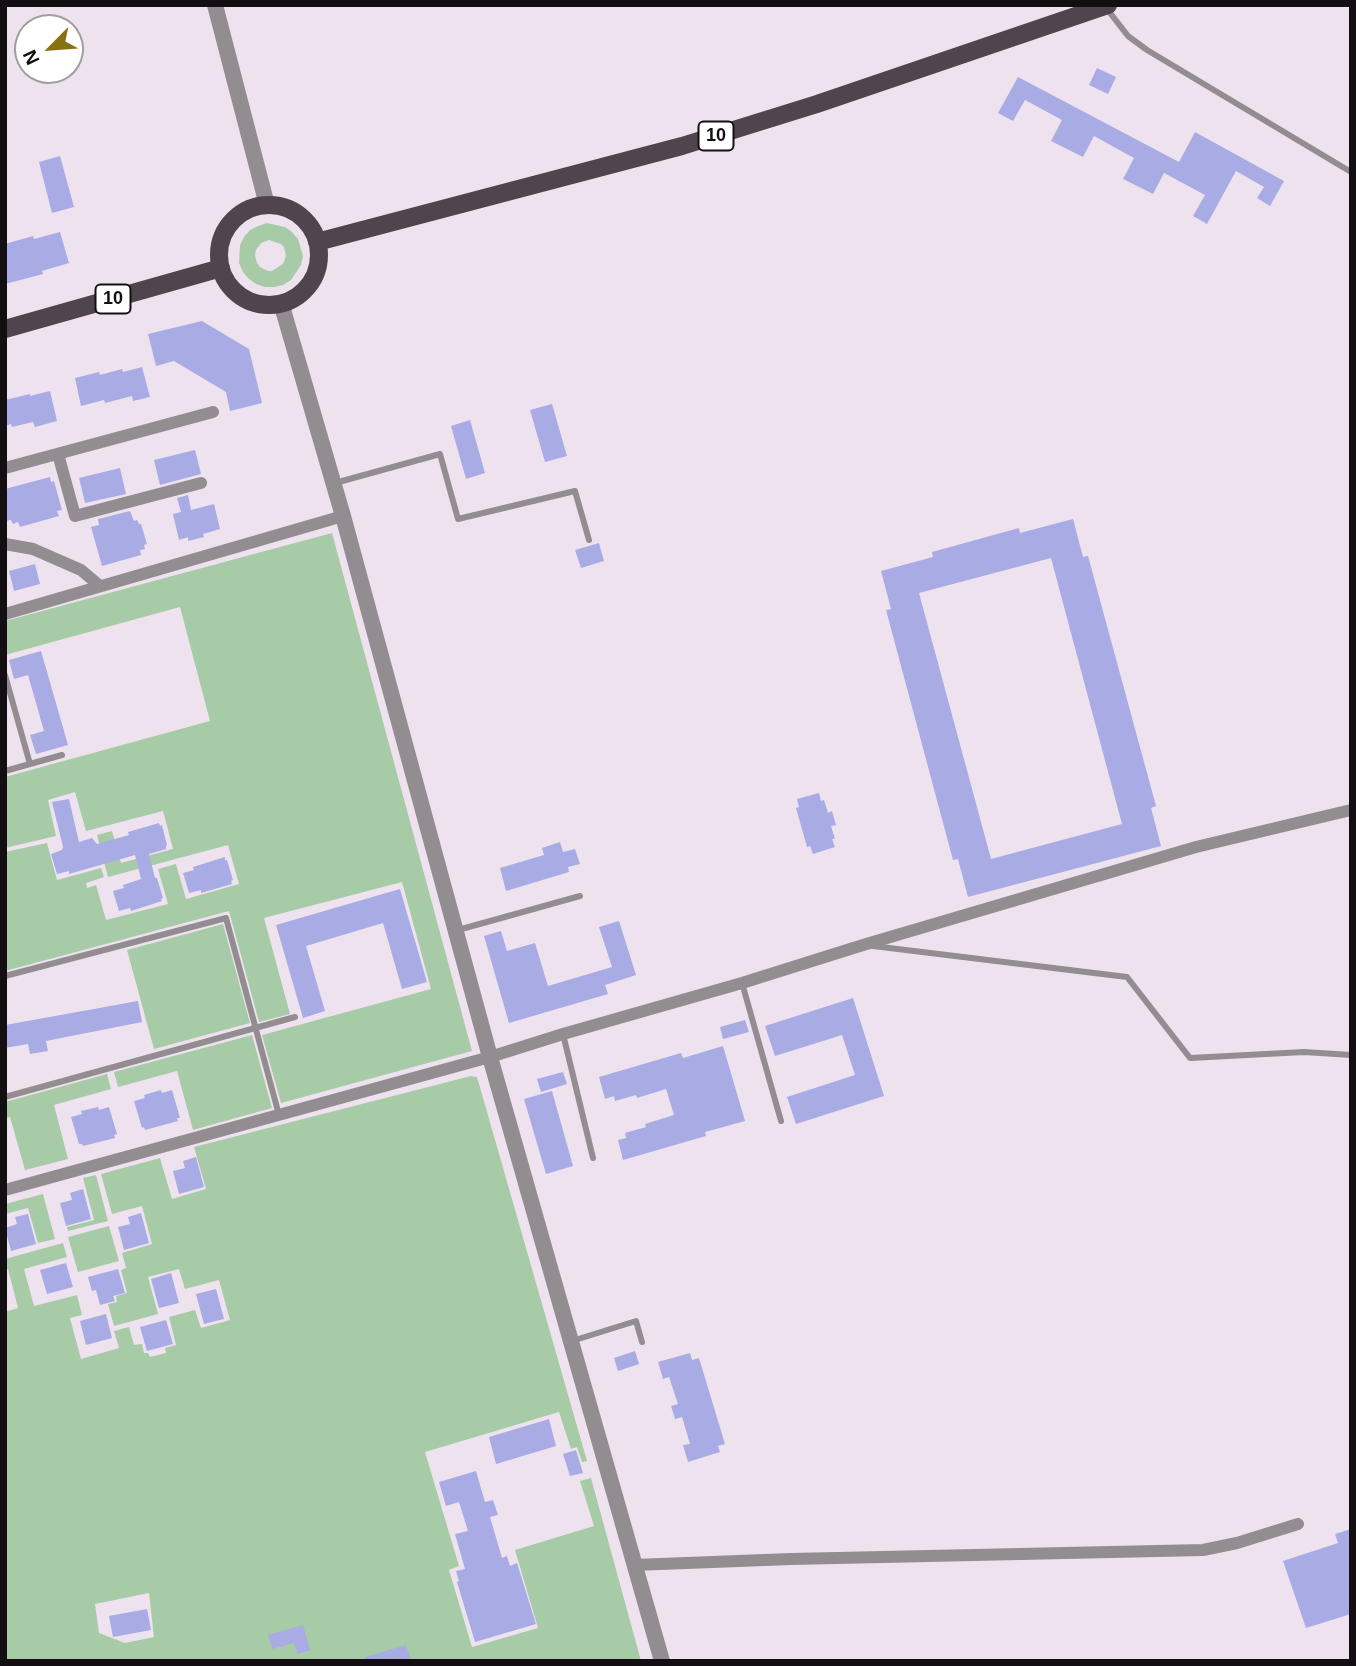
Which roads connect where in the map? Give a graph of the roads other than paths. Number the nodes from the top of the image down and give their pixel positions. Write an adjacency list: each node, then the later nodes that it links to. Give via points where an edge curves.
1 (215, 5): 4 (street)
2 (1106, 6): 3 (lane, via 1128,36 1147,50); 5 (main road, 10, via 682,146)
3 (1351, 172)
4 (267, 205): 5 (main road, via 299,215); 6 (main road, via 246,211 229,225 220,246)
5 (317, 242): 7 (main road, via 315,275 301,293)
6 (221, 268): 7 (main road, via 232,287 249,300); 8 (main road, 10)
7 (281, 303): 13 (street)
8 (5, 330)
9 (213, 412): 10 (street)
10 (58, 454): 11 (street); 12 (street, via 75,516)
11 (5, 468)
12 (201, 482)
13 (333, 483): 14 (street); 15 (lane, via 440,454 458,519 575,491)
14 (343, 516): 17 (street); 25 (street)
15 (589, 540)
16 (5, 544): 17 (street, via 33,549 80,570)
17 (100, 586): 18 (street)
18 (5, 614)
19 (5, 675): 21 (lane)
20 (62, 755): 21 (lane)
21 (30, 764): 22 (lane)
22 (5, 771)
23 (1351, 810): 26 (street, via 1196,847)
24 (580, 896): 25 (lane)
25 (456, 931): 33 (street)
26 (863, 945): 28 (street); 32 (lane, via 1127,977 1190,1058 1304,1052)
27 (5, 976): 30 (lane, via 226,918)
28 (743, 983): 31 (street); 36 (lane)
29 (295, 1017): 30 (lane)
30 (256, 1029): 34 (lane); 35 (lane)
31 (563, 1034): 33 (street); 37 (lane)
32 (1351, 1055)
33 (490, 1057): 35 (street); 39 (street)
34 (5, 1097)
35 (279, 1115): 38 (street)
36 (781, 1121)
37 (593, 1158)
38 (5, 1190)
39 (571, 1341): 40 (lane, via 636,1321); 42 (street)
40 (642, 1342)
41 (1298, 1524): 42 (street, via 1203,1550)
42 (634, 1565): 43 (street)
43 (662, 1661)

